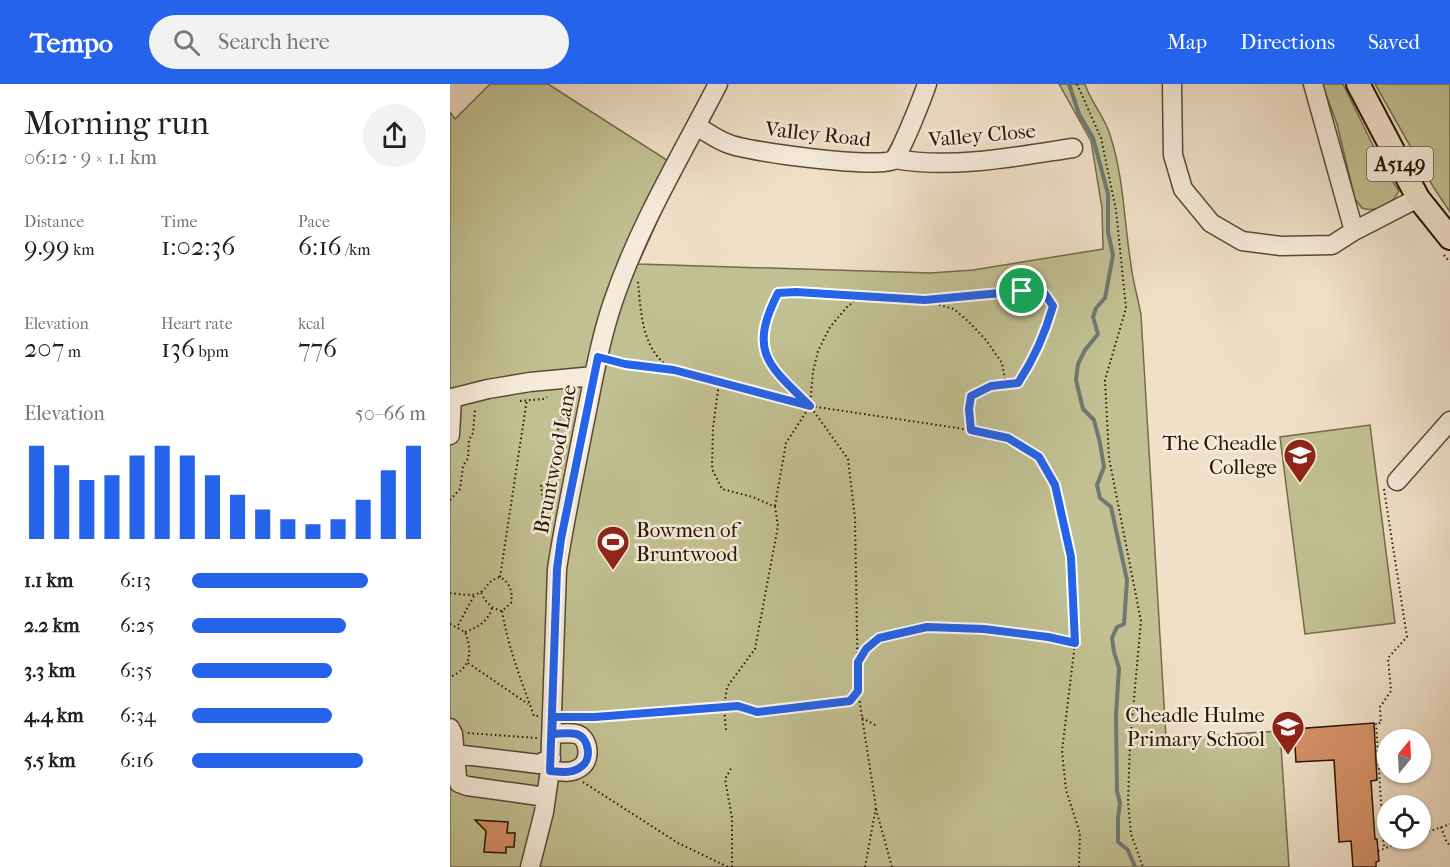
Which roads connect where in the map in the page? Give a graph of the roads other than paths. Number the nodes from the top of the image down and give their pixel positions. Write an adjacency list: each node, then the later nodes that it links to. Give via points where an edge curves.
1 (718, 84): 6 (street, Bruntwood Lane)
2 (927, 84): 8 (street, Valley Road)
3 (1172, 84): 10 (street, via 1173,155 1183,189 1211,223 1242,241 1281,246 1332,245)
4 (1313, 84): 10 (street)
5 (1358, 84): 9 (main road, A5149)
6 (696, 126): 8 (street, Valley Road, via 742,148 879,163); 12 (street, Bruntwood Lane, via 625,270 612,303)
7 (1073, 148): 8 (street, Valley Close, via 947,163)
8 (894, 159)
9 (1418, 198): 10 (street); 11 (main road, A5149)
10 (1354, 231)
11 (1450, 238)
12 (594, 376): 13 (street, via 530,382); 18 (street, Bruntwood Lane, via 557,569)
13 (451, 398): 15 (street)
14 (1450, 421): 16 (street)
15 (450, 435)
16 (1390, 484)
17 (457, 730): 19 (street)
18 (554, 748): 19 (street, via 540,764); 20 (street, Bruntwood Lane)
19 (455, 754): 20 (street, via 459,783)
20 (546, 797): 21 (street, Bruntwood Lane)
21 (530, 867)

